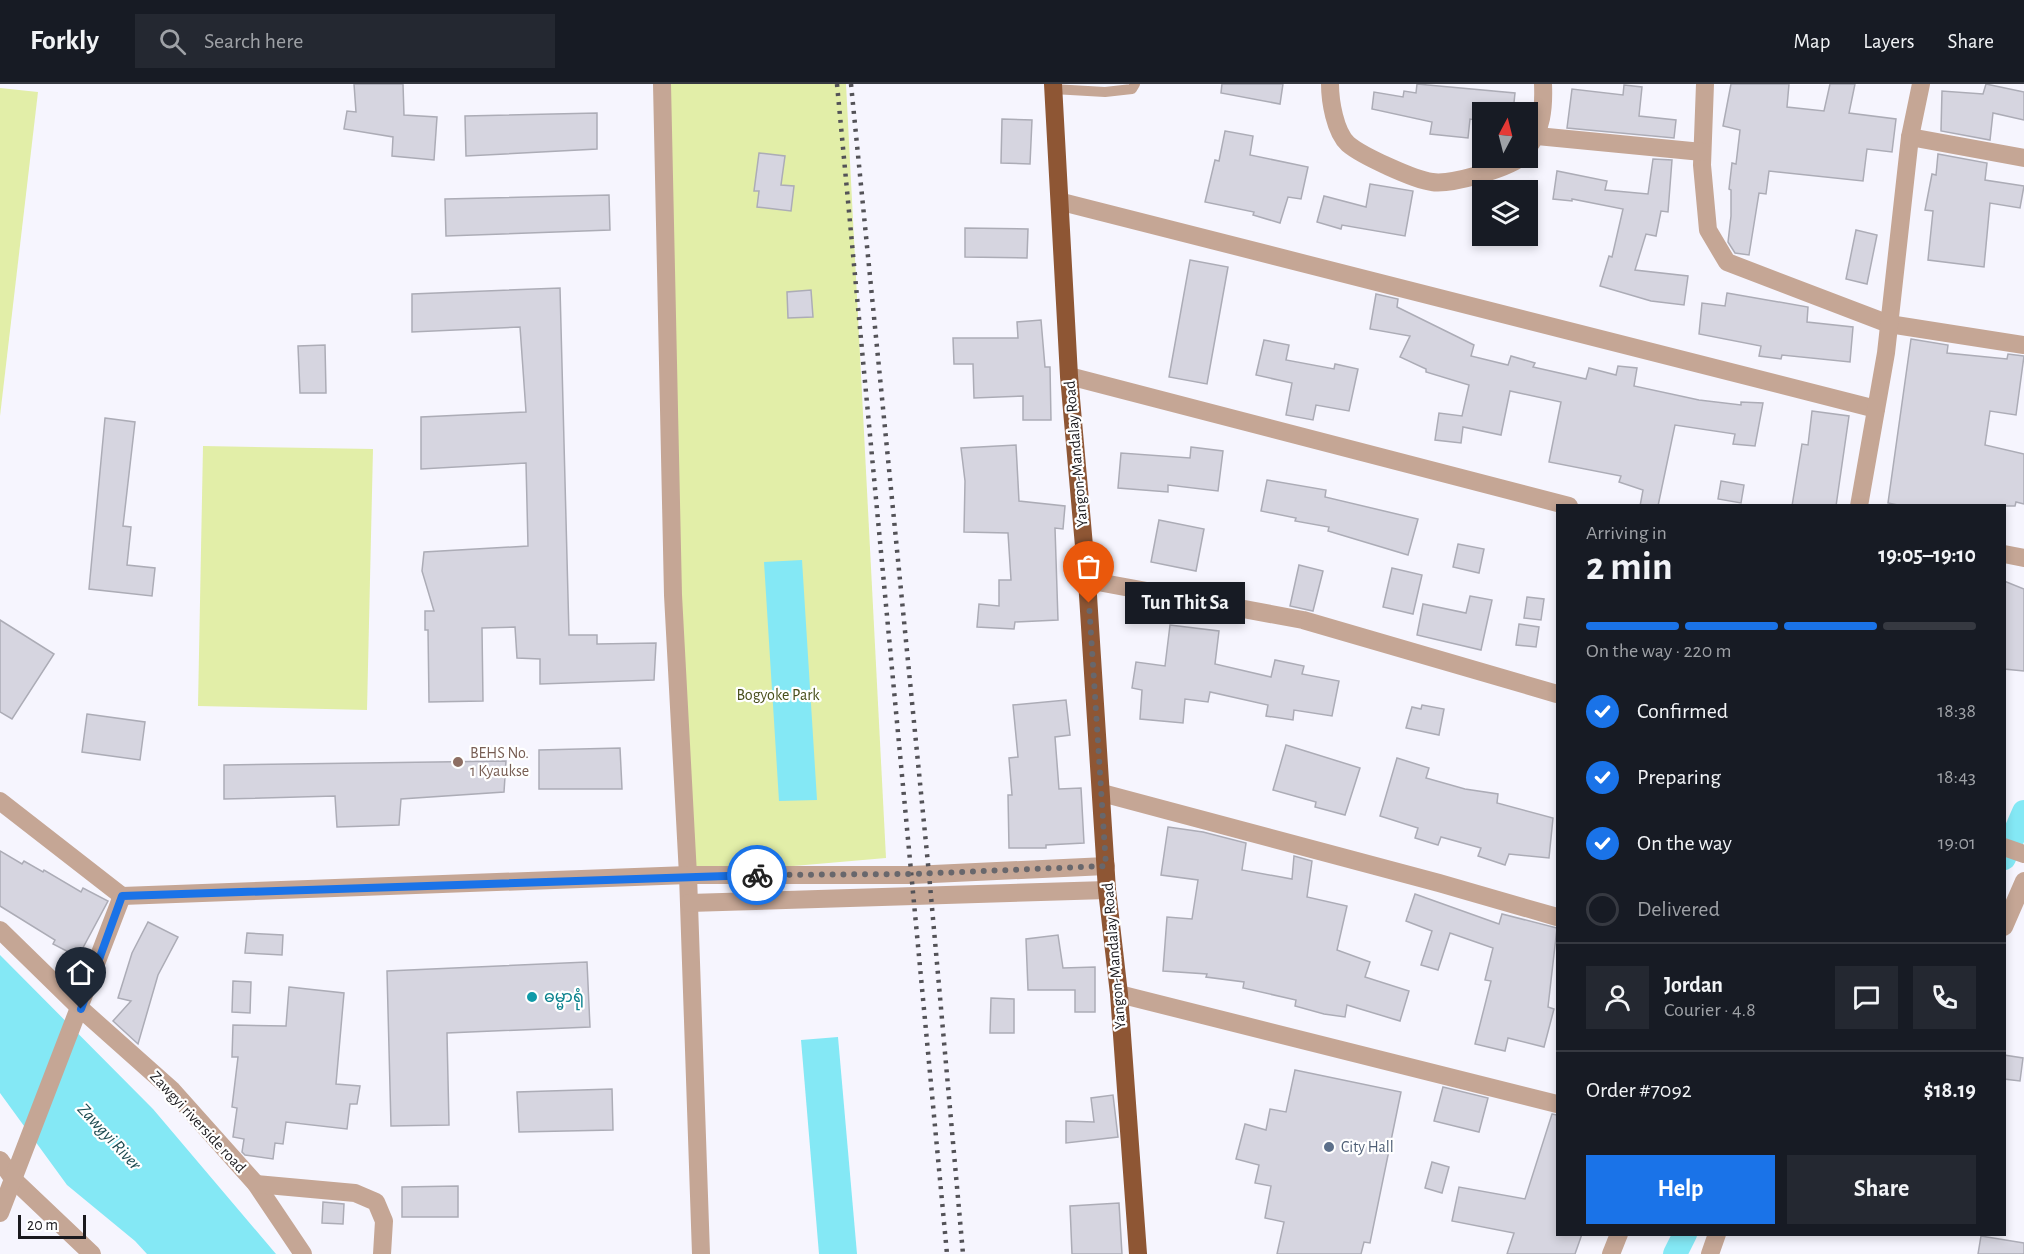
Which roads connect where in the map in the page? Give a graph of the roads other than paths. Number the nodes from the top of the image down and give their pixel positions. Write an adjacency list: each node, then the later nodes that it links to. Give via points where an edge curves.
1 (662, 84): 28 (street, via 674,595)
2 (1135, 84): 7 (lane, via 1132,89 1105,92)
3 (1330, 84): 13 (street, via 1331,108 1347,143 1381,163 1433,182)
4 (1543, 84): 8 (street, via 1544,103)
5 (1705, 84): 11 (street)
6 (1921, 84): 9 (street)
7 (1053, 87): 14 (highway, Yangon-Mandalay Road)
8 (1538, 122)
9 (1910, 137): 12 (street); 15 (street)
10 (1538, 142): 11 (street)
11 (1702, 152): 15 (street, via 1708,230 1727,262)
12 (2024, 158)
13 (1499, 168)
14 (1062, 202): 17 (highway, Yangon-Mandalay Road); 18 (street)
15 (1888, 324): 16 (street); 18 (street)
16 (2024, 345)
17 (1070, 376): 19 (street); 23 (highway, Yangon-Mandalay Road)
18 (1876, 410): 20 (street)
19 (1561, 504)
20 (1859, 504)
21 (2006, 554): 22 (street)
22 (2024, 558)
23 (1088, 580): 24 (street, via 1303,620); 25 (highway, Yangon-Mandalay Road)
24 (1556, 694)
25 (1102, 793): 27 (highway, Yangon-Mandalay Road); 33 (street)
26 (0, 801): 31 (street)
27 (1106, 866): 28 (street, via 912,874); 30 (highway, Yangon-Mandalay Road)
28 (688, 875): 31 (street); 32 (street)
29 (2024, 881): 34 (street)
30 (1107, 890): 32 (street); 36 (highway, Yangon-Mandalay Road)
31 (122, 896): 37 (street)
32 (689, 903): 48 (street)
33 (1556, 917)
34 (2006, 922)
35 (0, 930): 37 (street, Zawgyi riverside road)
36 (1119, 994): 38 (street); 49 (highway, Yangon-Mandalay Road)
37 (81, 1009): 40 (street); 41 (street, Zawgyi riverside road, via 172,1090)
38 (1556, 1104)
39 (0, 1160): 40 (street)
40 (14, 1180): 42 (street); 45 (street)
41 (256, 1184): 46 (street, Zawgyi riverside road); 47 (street, via 355,1193 376,1202 384,1221)
42 (0, 1213)
43 (1617, 1236): 50 (street)
44 (1716, 1236): 51 (street)
45 (92, 1254)
46 (303, 1254)
47 (382, 1254)
48 (701, 1254)
49 (1138, 1254)
50 (1611, 1254)
51 (1710, 1254)

